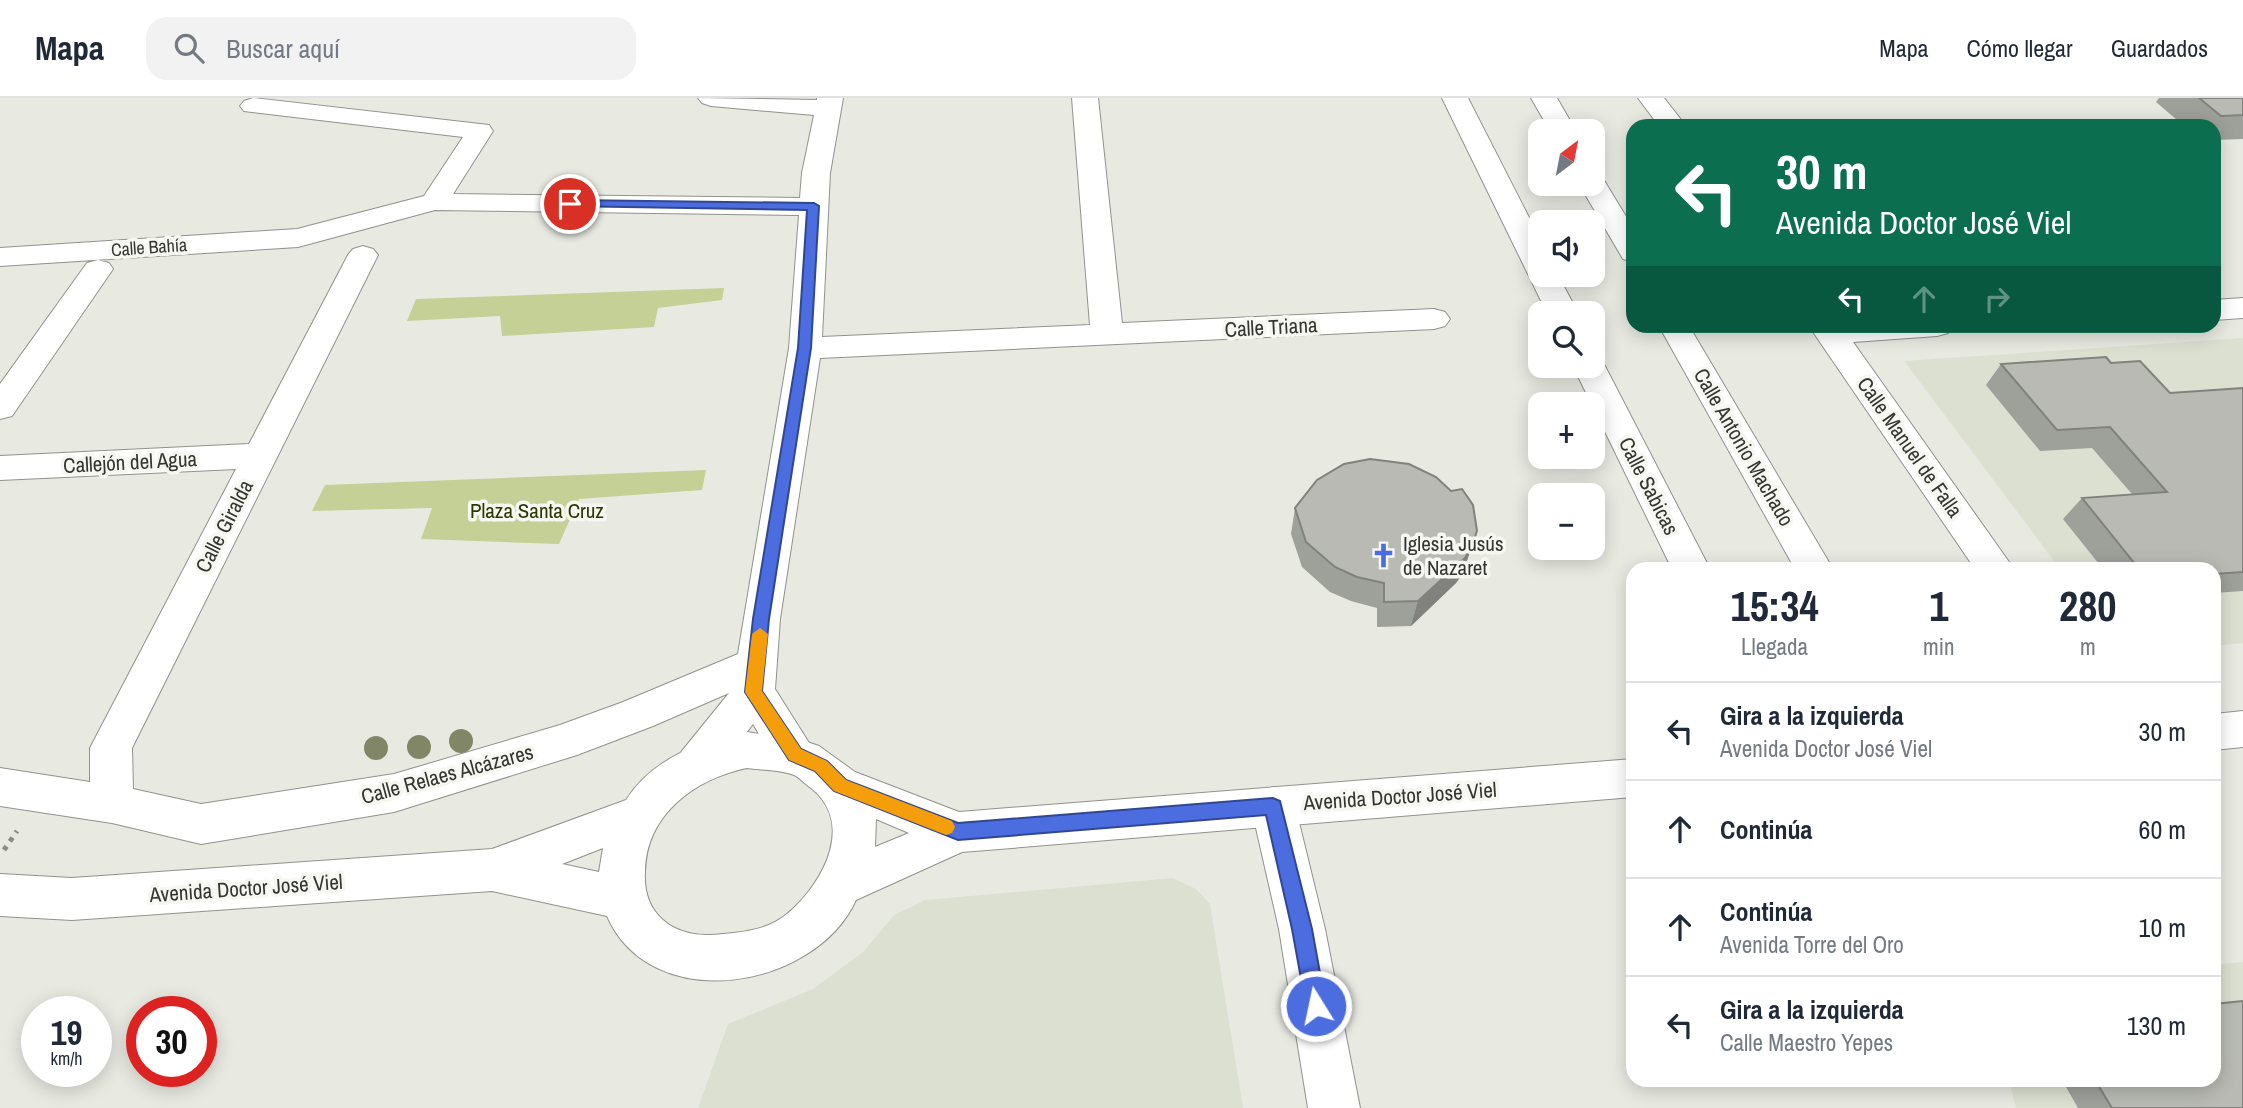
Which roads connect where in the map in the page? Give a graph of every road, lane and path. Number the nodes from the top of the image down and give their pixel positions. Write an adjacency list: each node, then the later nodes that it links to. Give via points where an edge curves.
1 (711, 98): 6 (street)
2 (1085, 98): 23 (street)
3 (1455, 98): 14 (street)
4 (1544, 98): 8 (street)
5 (1651, 98): 9 (street)
6 (829, 104): 12 (street)
7 (253, 106): 11 (street, via 480,131)
8 (1556, 119)
9 (1668, 119)
10 (1600, 196): 13 (street)
11 (435, 202): 12 (street, Calle Bahía); 16 (street, Calle Bahía, via 298,238)
12 (814, 206): 24 (street)
13 (1626, 241)
14 (1528, 244)
15 (363, 255): 27 (street, Calle Giralda)
16 (0, 257)
17 (97, 269): 26 (street)
18 (2243, 308): 19 (street)
19 (2221, 310)
20 (1434, 319): 23 (street, Calle Triana)
21 (1678, 333): 30 (street, Calle Antonio Machado)
22 (1830, 333): 31 (street, Calle Manuel de Falla)
23 (1107, 334): 24 (street, Calle Triana)
24 (805, 348): 32 (street)
25 (1595, 378): 29 (street, Calle Sabicas)
26 (0, 408)
27 (260, 456): 28 (street, Callejón del Agua); 40 (street, Calle Giralda, via 111,748)
28 (0, 468)
29 (1687, 562)
30 (1810, 562)
31 (1991, 562)
32 (755, 678): 35 (street); 36 (street); 40 (street, Calle Relaes Alcázares, via 394,793 201,824)
33 (2243, 729): 34 (street)
34 (2221, 731)
35 (795, 754): 36 (street, via 747,750); 38 (street, via 821,766)
36 (697, 764): 42 (street, via 674,777)
37 (1626, 779): 41 (street, Avenida Doctor José Viel)
38 (840, 785): 43 (street, Avenida Doctor José Viel); 45 (street, via 852,806 856,831 854,857)
39 (0, 787): 40 (street, Calle Relaes Alcázares)
40 (112, 804)
41 (1273, 806): 43 (street, Avenida Doctor José Viel); 48 (street, via 1302,929)
42 (638, 815): 44 (street, Avenida Doctor José Viel); 47 (street, via 619,870)
43 (958, 832): 45 (street, Avenida Doctor José Viel)
44 (492, 870): 46 (street, Avenida Doctor José Viel, via 72,899); 47 (street, Avenida Doctor José Viel)
45 (844, 884): 47 (street, via 823,912 795,936 760,953 724,960 688,957 658,945 635,924)
46 (0, 895)
47 (622, 898)
48 (1334, 1108)

